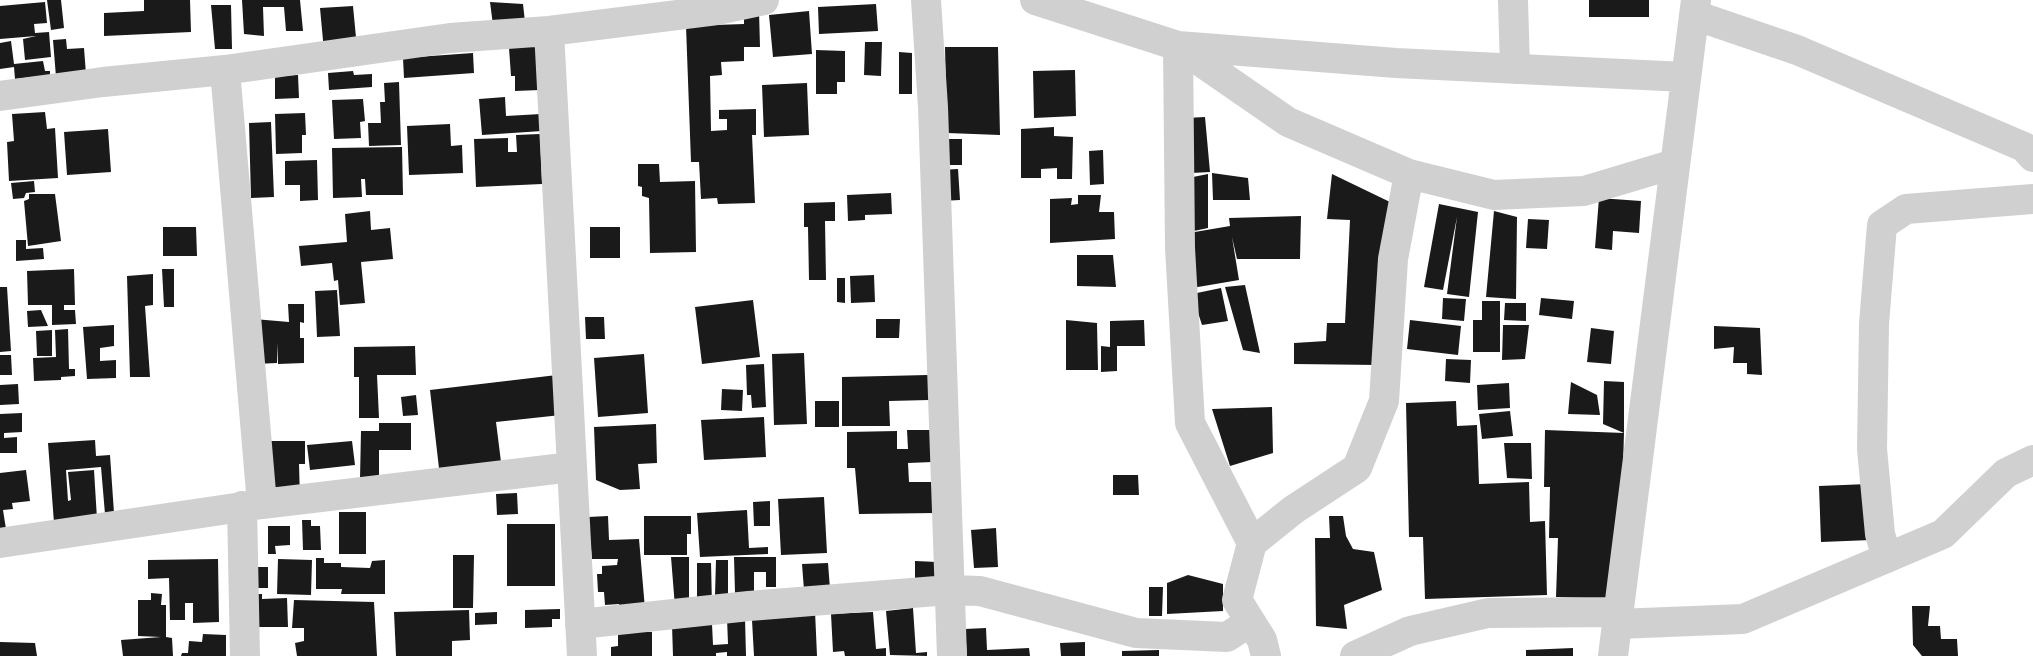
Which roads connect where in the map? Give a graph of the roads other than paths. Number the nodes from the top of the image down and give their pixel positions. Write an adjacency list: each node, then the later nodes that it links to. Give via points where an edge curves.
1 (764, 0): 6 (street, via 717,10)
2 (926, 0): 22 (street)
3 (1035, 0): 7 (street)
4 (1513, 0): 8 (street)
5 (1695, 8): 10 (street); 12 (street, via 2024,147)
6 (549, 31): 9 (street, via 450,38); 17 (street)
7 (1178, 46): 8 (street); 14 (street, via 1288,122); 20 (street, via 1180,248 1190,423)
8 (1515, 69): 10 (street)
9 (225, 70): 11 (street); 18 (street)
10 (1685, 77): 13 (street)
11 (0, 96)
12 (2033, 157)
13 (1674, 164): 14 (street, via 1584,190 1494,195); 23 (street)
14 (1409, 174): 20 (street, via 1394,259 1384,401 1358,468 1293,510)
15 (2033, 199): 21 (street, via 1906,209 1882,225 1874,324 1872,449 1880,534)
16 (2033, 460): 21 (street, via 2006,473 1942,534)
17 (572, 467): 18 (street); 25 (street)
18 (252, 505): 19 (street); 26 (street)
19 (0, 543)
20 (1252, 543): 24 (street, via 1237,600)
21 (1887, 558): 23 (street, via 1743,618)
22 (949, 590): 24 (street, via 980,591 1136,633 1227,637); 25 (street); 28 (street)
23 (1617, 618): 30 (street, via 1488,613 1410,631); 31 (street)
24 (1250, 622): 29 (street, via 1262,640)
25 (580, 624): 27 (street)
26 (244, 656)
27 (582, 656)
28 (952, 656)
29 (1266, 656)
30 (1354, 656)
31 (1612, 656)

